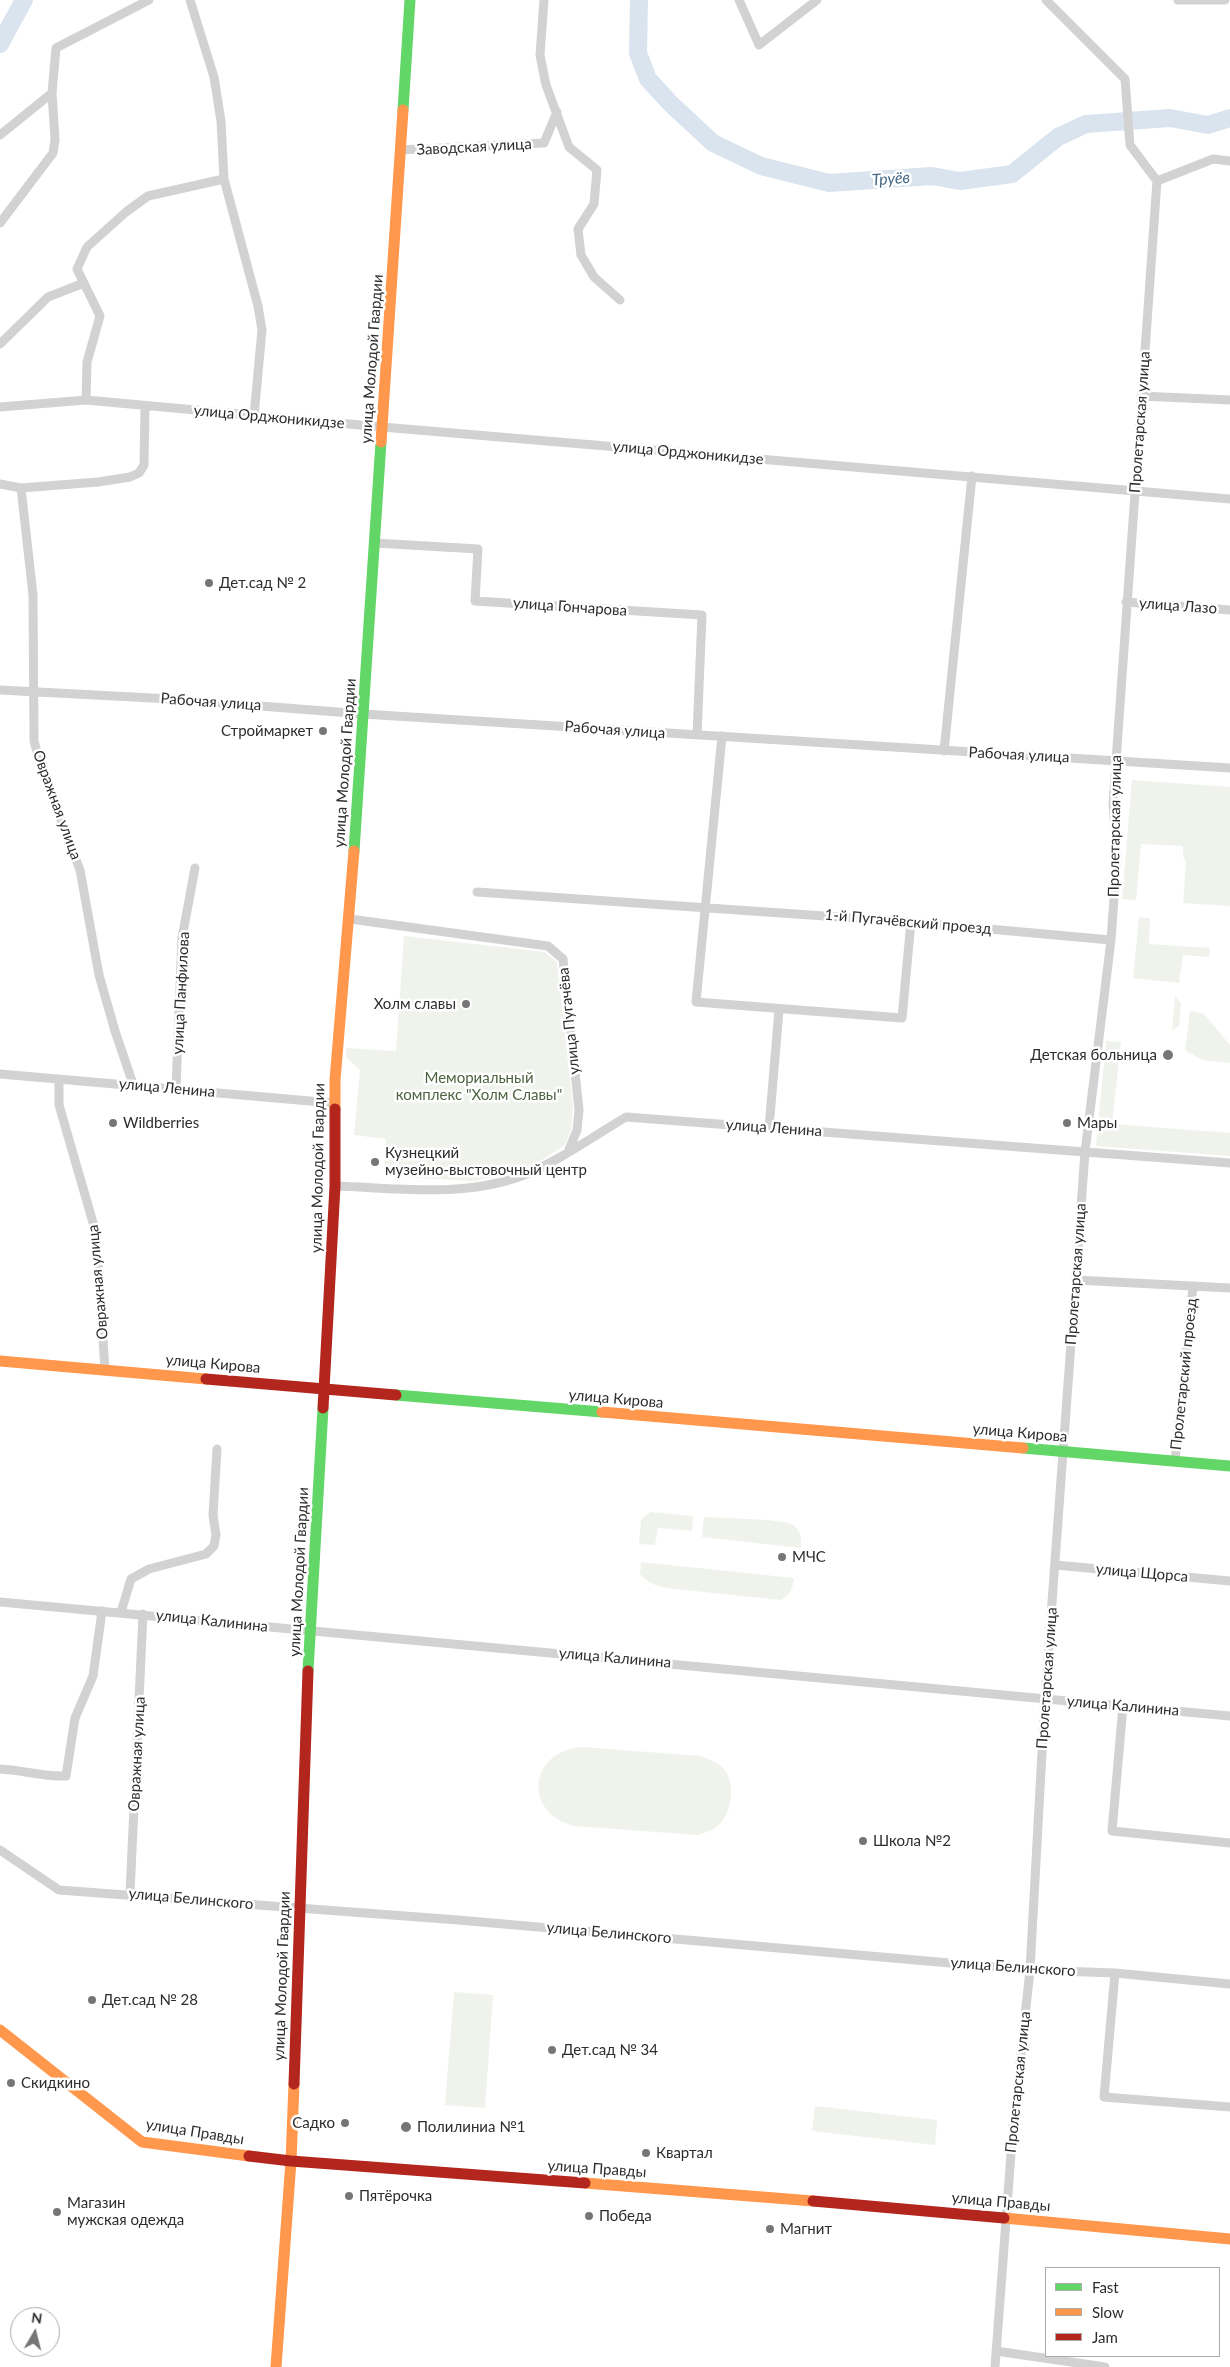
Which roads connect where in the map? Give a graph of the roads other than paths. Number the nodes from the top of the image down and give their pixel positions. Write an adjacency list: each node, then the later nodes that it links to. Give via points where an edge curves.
1 (149, 0): 10 (street, via 56,48)
2 (190, 0): 15 (street, via 214,77 221,121)
3 (410, 0): 13 (street, улица Молодой Гвардии)
4 (544, 0): 11 (street, via 540,55 546,86)
5 (738, 0): 6 (street, via 759,45)
6 (817, 0)
7 (1046, 0): 16 (street, via 1126,79 1130,145)
8 (1178, 0): 9 (street)
9 (1225, 0)
10 (52, 93): 12 (street); 17 (street, via 53,153)
11 (557, 112): 13 (street, Заводская улица, via 544,143); 19 (street, via 569,147 597,170 594,204 578,229 581,255 594,277)
12 (0, 136)
13 (400, 150): 27 (street, улица Молодой Гвардии)
14 (1230, 161): 16 (street, via 1213,160)
15 (224, 179): 18 (street, via 148,196 126,212 87,247 77,269); 26 (street, via 262,330)
16 (1157, 182): 21 (street, Пролетарская улица)
17 (0, 223)
18 (84, 283): 20 (street, via 48,297); 22 (street, via 100,316 87,362)
19 (620, 300)
20 (0, 344)
21 (1142, 396): 23 (street); 31 (street, Пролетарская улица)
22 (86, 400): 24 (street, улица Орджоникидзе); 25 (street, улица Орджоникидзе)
23 (1230, 400)
24 (145, 406): 26 (street, улица Орджоникидзе); 30 (street, via 144,465 139,473 98,482)
25 (0, 407)
26 (254, 416): 27 (street, улица Орджоникидзе)
27 (382, 428): 28 (street, улица Орджоникидзе); 33 (street, улица Молодой Гвардии)
28 (972, 476): 31 (street, улица Орджоникидзе); 41 (street)
29 (0, 484): 30 (street)
30 (21, 488): 37 (street, Овражная улица, via 33,595)
31 (1134, 491): 32 (street, улица Орджоникидзе); 34 (street, Пролетарская улица)
32 (1230, 498)
33 (375, 543): 38 (street, улица Молодой Гвардии); 39 (street, улица Гончарова, via 478,549 475,601 702,615)
34 (1126, 602): 35 (street, улица Лазо); 42 (street, Пролетарская улица)
35 (1230, 610)
36 (0, 690): 37 (street, Рабочая улица)
37 (35, 692): 38 (street, Рабочая улица); 53 (street, Овражная улица, via 36,749 80,870 98,975)
38 (363, 714): 39 (street, Рабочая улица); 47 (street, улица Молодой Гвардии)
39 (697, 735): 40 (street, Рабочая улица)
40 (722, 736): 41 (street, Рабочая улица); 46 (street)
41 (944, 751): 42 (street, Рабочая улица)
42 (1116, 761): 43 (street, Рабочая улица); 49 (street, Пролетарская улица, via 1113,804 1117,856)
43 (1230, 768)
44 (195, 868): 54 (street, улица Панфилова, via 182,938)
45 (477, 892): 46 (street, 1-й Пугачёвский проезд)
46 (706, 907): 48 (street, 1-й Пугачёвский проезд); 50 (street, via 696,1002)
47 (350, 919): 55 (street, улица Молодой Гвардии); 57 (street, улица Пугачёва, via 548,946 563,959 579,1110 577,1130)
48 (911, 922): 49 (street, 1-й Пугачёвский проезд); 50 (street, via 902,1018)
49 (1111, 940): 58 (street, Пролетарская улица)
50 (779, 1010): 56 (street)
51 (0, 1074): 52 (street, улица Ленина)
52 (59, 1080): 53 (street, улица Ленина); 65 (street, Овражная улица, via 59,1105 96,1233)
53 (134, 1084): 54 (street, улица Ленина)
54 (176, 1088): 55 (street, улица Ленина)
55 (334, 1103): 60 (street, улица Молодой Гвардии)
56 (769, 1128): 57 (street, улица Ленина, via 626,1117); 58 (street, улица Ленина)
57 (569, 1150): 60 (street, улица Ленина, via 545,1166 494,1184 462,1189)
58 (1085, 1152): 59 (street, улица Ленина); 61 (street, Пролетарская улица)
59 (1230, 1163)
60 (336, 1186): 66 (street, улица Молодой Гвардии)
61 (1076, 1280): 62 (street, Пролетарский проезд); 68 (street, Пролетарская улица)
62 (1193, 1286): 63 (street, Пролетарский проезд); 69 (street, Пролетарский проезд)
63 (1230, 1288)
64 (0, 1361): 65 (street, улица Кирова)
65 (105, 1370): 66 (street, улица Кирова)
66 (323, 1390): 68 (street, улица Кирова); 77 (street, улица Молодой Гвардии)
67 (217, 1449): 75 (street, via 214,1546 206,1554 149,1569 130,1579)
68 (1063, 1452): 69 (street, улица Кирова); 71 (street, Пролетарская улица)
69 (1175, 1461): 70 (street, улица Кирова)
70 (1230, 1466)
71 (1055, 1565): 72 (street, улица Щорса); 78 (street, Пролетарская улица)
72 (1230, 1581)
73 (0, 1602): 74 (street, улица Калинина)
74 (102, 1611): 75 (street, улица Калинина); 81 (street, via 93,1676 75,1718 66,1776)
75 (121, 1612): 76 (street, улица Калинина)
76 (143, 1614): 77 (street, улица Калинина); 84 (street, Овражная улица)
77 (312, 1630): 78 (street, улица Калинина); 85 (street, улица Молодой Гвардии, via 305,1734)
78 (1045, 1698): 79 (street, улица Калинина); 86 (street, Пролетарская улица)
79 (1123, 1706): 80 (street, улица Калинина); 82 (street, via 1112,1832)
80 (1230, 1716)
81 (0, 1769)
82 (1230, 1843)
83 (0, 1850): 84 (street, улица Белинского, via 59,1890)
84 (130, 1894): 85 (street, улица Белинского)
85 (300, 1909): 86 (street, улица Белинского, via 468,1920); 91 (street, улица Молодой Гвардии)
86 (1030, 1970): 87 (street, улица Белинского); 92 (street, Пролетарская улица)
87 (1115, 1973): 88 (street, улица Белинского); 90 (street, via 1104,2097)
88 (1230, 1984)
89 (0, 2030): 91 (street, улица Правды, via 142,2142)
90 (1230, 2107)
91 (291, 2161): 92 (street, улица Правды); 95 (street, улица Молодой Гвардии)
92 (1007, 2217): 93 (street, улица Правды); 94 (street, Пролетарская улица)
93 (1230, 2239)
94 (996, 2351): 96 (street, Пролетарская улица); 97 (street)
95 (276, 2367)
96 (995, 2367)
97 (1105, 2367)

